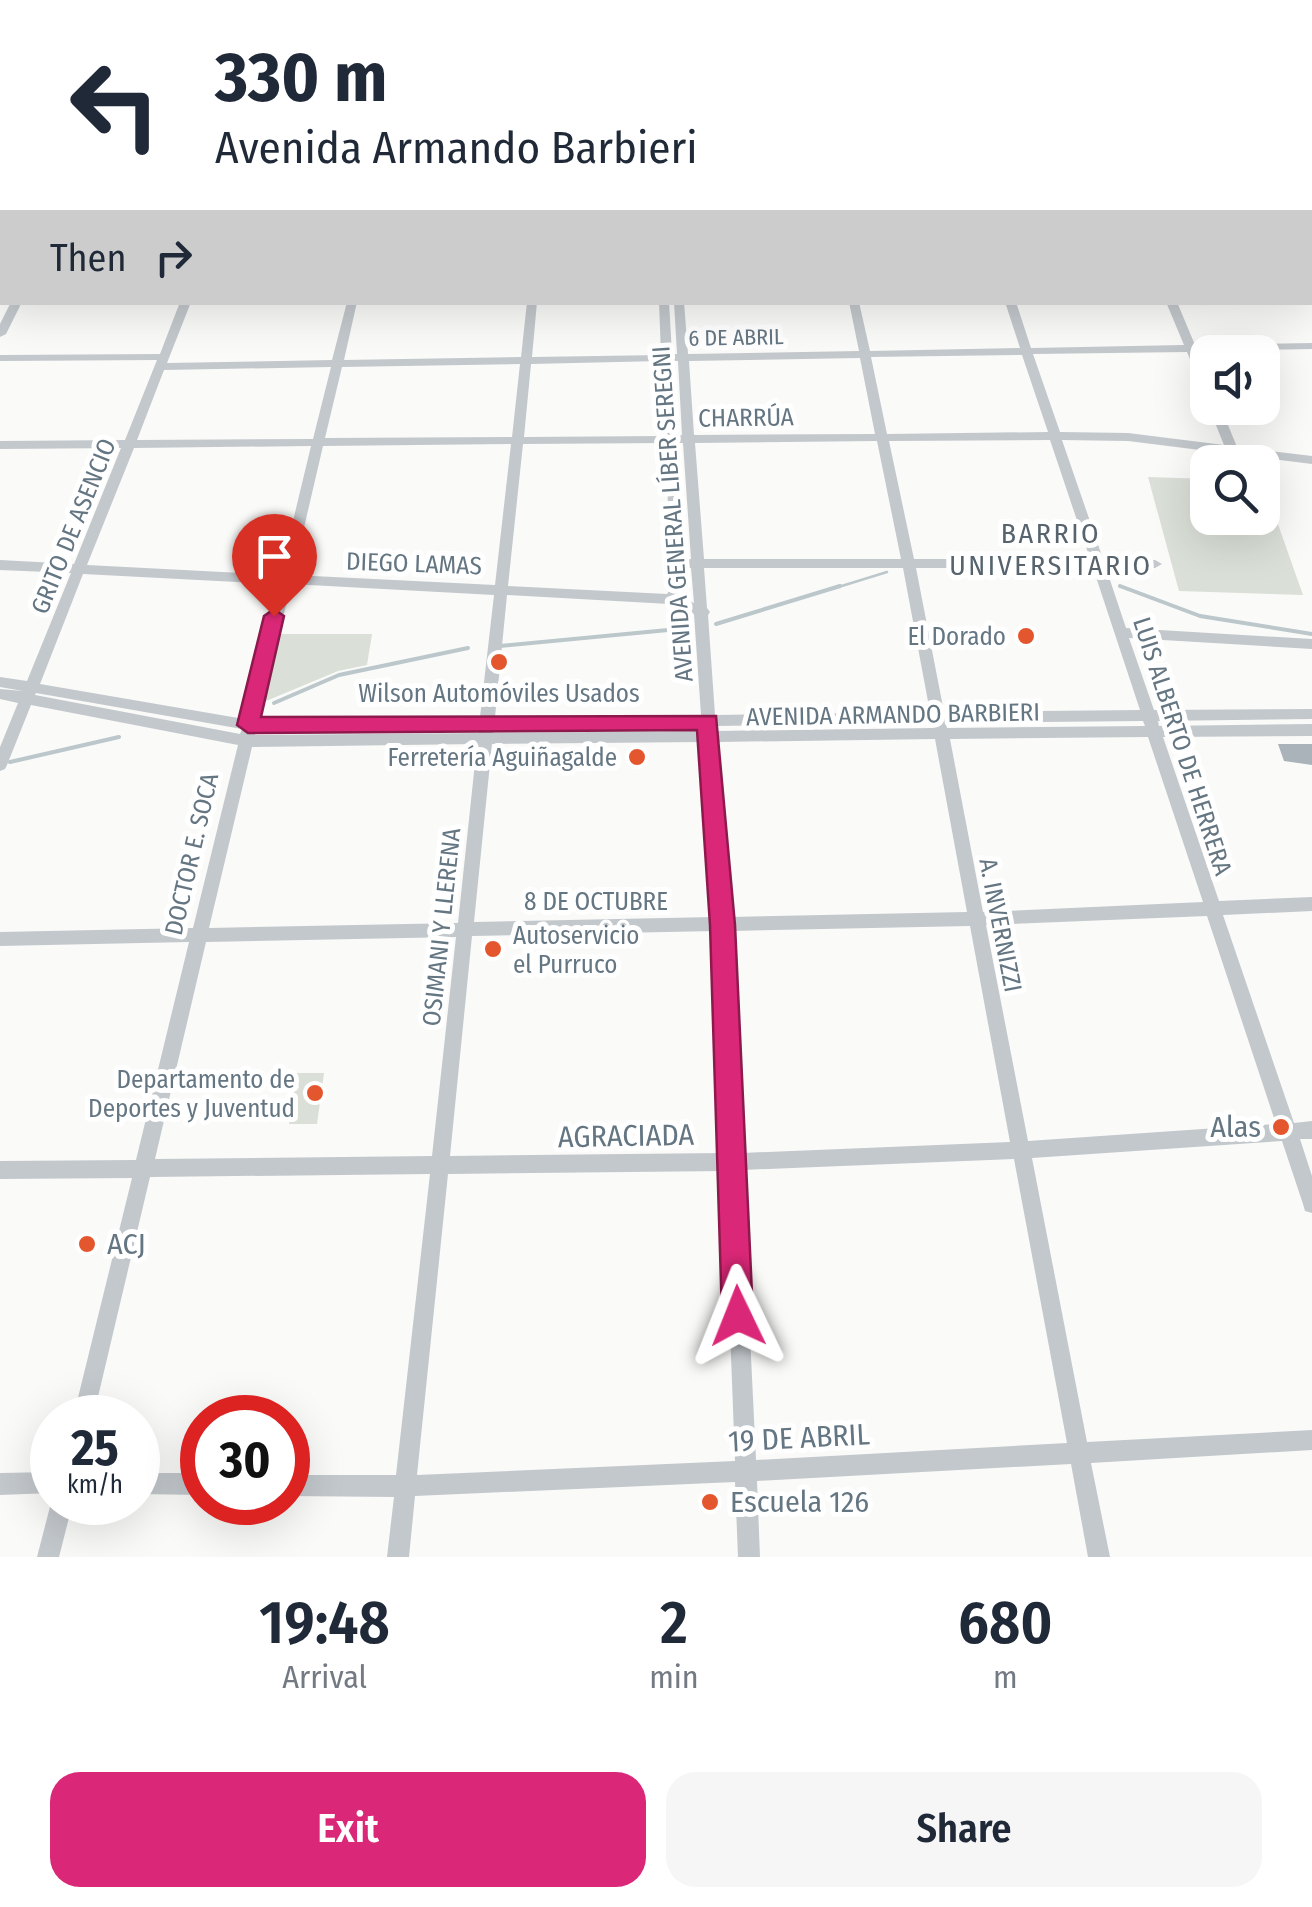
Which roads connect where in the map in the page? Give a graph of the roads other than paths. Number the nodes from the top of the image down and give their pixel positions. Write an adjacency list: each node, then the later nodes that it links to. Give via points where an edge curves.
1 (15, 305): 10 (street)
2 (185, 305): 20 (street, GRITO DE ASENCIO)
3 (351, 305): 22 (street, DOCTOR E. SOCA)
4 (532, 305): 21 (street, OSIMANI Y LLERENA)
5 (664, 305): 18 (street, AVENIDA GENERAL LÍBER SEREGNI)
6 (679, 305): 19 (street, AVENIDA GENERAL LÍBER SEREGNI)
7 (855, 305): 16 (street, A. INVERNIZZI)
8 (1011, 305): 15 (street, LUIS ALBERTO DE HERRERA)
9 (1172, 305): 11 (street)
10 (0, 334)
11 (1190, 345)
12 (1280, 346): 13 (street, 6 DE ABRIL)
13 (1312, 346)
14 (1190, 347): 15 (street, 6 DE ABRIL)
15 (1028, 350): 16 (street, 6 DE ABRIL); 23 (street, LUIS ALBERTO DE HERRERA)
16 (864, 355): 19 (street, 6 DE ABRIL); 24 (street, A. INVERNIZZI)
17 (0, 358): 20 (street, 6 DE ABRIL)
18 (667, 358): 19 (street, 6 DE ABRIL); 21 (street, 6 DE ABRIL); 25 (street, AVENIDA GENERAL LÍBER SEREGNI)
19 (684, 358): 26 (street, AVENIDA GENERAL LÍBER SEREGNI)
20 (163, 362): 22 (street, 6 DE ABRIL); 27 (street, GRITO DE ASENCIO)
21 (526, 363): 22 (street, 6 DE ABRIL); 28 (street, OSIMANI Y LLERENA)
22 (336, 365): 30 (street, DOCTOR E. SOCA)
23 (1057, 436): 24 (street, CHARRÚA); 31 (street, CHARRÚA); 35 (street, LUIS ALBERTO DE HERRERA)
24 (882, 438): 26 (street, CHARRÚA); 39 (street, A. INVERNIZZI)
25 (672, 440): 26 (street, CHARRÚA); 28 (street, CHARRÚA); 34 (street, AVENIDA GENERAL LÍBER SEREGNI)
26 (690, 440): 38 (street, AVENIDA GENERAL LÍBER SEREGNI)
27 (130, 444): 29 (street, CHARRÚA); 30 (street, CHARRÚA); 40 (street, GRITO DE ASENCIO)
28 (517, 444): 30 (street, CHARRÚA); 42 (street, OSIMANI Y LLERENA)
29 (0, 445)
30 (315, 445): 41 (street, DOCTOR E. SOCA)
31 (1197, 445)
32 (1280, 456): 33 (street, CHARRÚA)
33 (1312, 460)
34 (678, 562): 38 (street); 43 (street, AVENIDA GENERAL LÍBER SEREGNI, via 679,588)
35 (1099, 564): 36 (street); 39 (street); 45 (street, LUIS ALBERTO DE HERRERA)
36 (1155, 564)
37 (0, 565): 40 (street, DIEGO LAMAS)
38 (700, 566): 39 (street); 44 (street, AVENIDA GENERAL LÍBER SEREGNI)
39 (909, 566): 52 (street, A. INVERNIZZI)
40 (81, 569): 41 (street, DIEGO LAMAS); 48 (street, GRITO DE ASENCIO)
41 (282, 580): 42 (street, DIEGO LAMAS); 55 (street, DOCTOR E. SOCA)
42 (502, 589): 43 (street, DIEGO LAMAS); 56 (street, OSIMANI Y LLERENA)
43 (671, 598): 44 (street, DIEGO LAMAS)
44 (703, 612): 53 (street, AVENIDA GENERAL LÍBER SEREGNI)
45 (1122, 633): 46 (street); 51 (street, LUIS ALBERTO DE HERRERA)
46 (1312, 644)
47 (0, 682): 48 (street, AVENIDA ARMANDO BARBIERI)
48 (31, 693): 49 (street, AVENIDA ARMANDO BARBIERI); 55 (street, AVENIDA ARMANDO BARBIERI); 57 (street, GRITO DE ASENCIO)
49 (0, 694)
50 (1312, 714): 51 (street, AVENIDA ARMANDO BARBIERI)
51 (1152, 724): 52 (street, AVENIDA ARMANDO BARBIERI); 54 (street, AVENIDA ARMANDO BARBIERI); 59 (street, LUIS ALBERTO DE HERRERA)
52 (939, 728): 53 (street, AVENIDA ARMANDO BARBIERI); 60 (street, A. INVERNIZZI)
53 (709, 730): 56 (street, AVENIDA ARMANDO BARBIERI); 61 (street, AVENIDA GENERAL LÍBER SEREGNI)
54 (1312, 730)
55 (247, 733): 56 (street, AVENIDA ARMANDO BARBIERI); 63 (street, DOCTOR E. SOCA)
56 (486, 733): 62 (street, OSIMANI Y LLERENA)
57 (0, 765)
58 (1312, 904): 59 (street, 8 DE OCTUBRE)
59 (1213, 906): 60 (street, 8 DE OCTUBRE); 66 (street, LUIS ALBERTO DE HERRERA)
60 (974, 919): 61 (street, 8 DE OCTUBRE); 67 (street, A. INVERNIZZI)
61 (723, 925): 62 (street, 8 DE OCTUBRE); 68 (street, AVENIDA GENERAL LÍBER SEREGNI)
62 (468, 926): 63 (street, 8 DE OCTUBRE); 69 (street, OSIMANI Y LLERENA)
63 (202, 934): 64 (street, 8 DE OCTUBRE); 71 (street, DOCTOR E. SOCA)
64 (0, 939)
65 (1312, 1130): 66 (street, AGRACIADA)
66 (1288, 1131): 67 (street, AGRACIADA); 72 (street, LUIS ALBERTO DE HERRERA)
67 (1019, 1150): 68 (street, AGRACIADA); 75 (street, A. INVERNIZZI)
68 (731, 1162): 69 (street, AGRACIADA); 76 (street, AVENIDA GENERAL LÍBER SEREGNI)
69 (440, 1167): 71 (street, AGRACIADA); 80 (street, OSIMANI Y LLERENA)
70 (0, 1170): 71 (street, AGRACIADA)
71 (144, 1170): 73 (street, DOCTOR E. SOCA)
72 (1312, 1204)
73 (89, 1395)
74 (1312, 1440): 75 (street, 19 DE ABRIL)
75 (1080, 1455): 76 (street, 19 DE ABRIL); 85 (street, A. INVERNIZZI)
76 (744, 1471): 80 (street, 19 DE ABRIL); 84 (street, AVENIDA GENERAL LÍBER SEREGNI)
77 (30, 1483): 78 (street)
78 (0, 1484)
79 (310, 1485): 80 (street, 19 DE ABRIL)
80 (405, 1486): 83 (street, OSIMANI Y LLERENA)
81 (56, 1525): 82 (street)
82 (48, 1557)
83 (398, 1557)
84 (749, 1557)
85 (1099, 1557)

